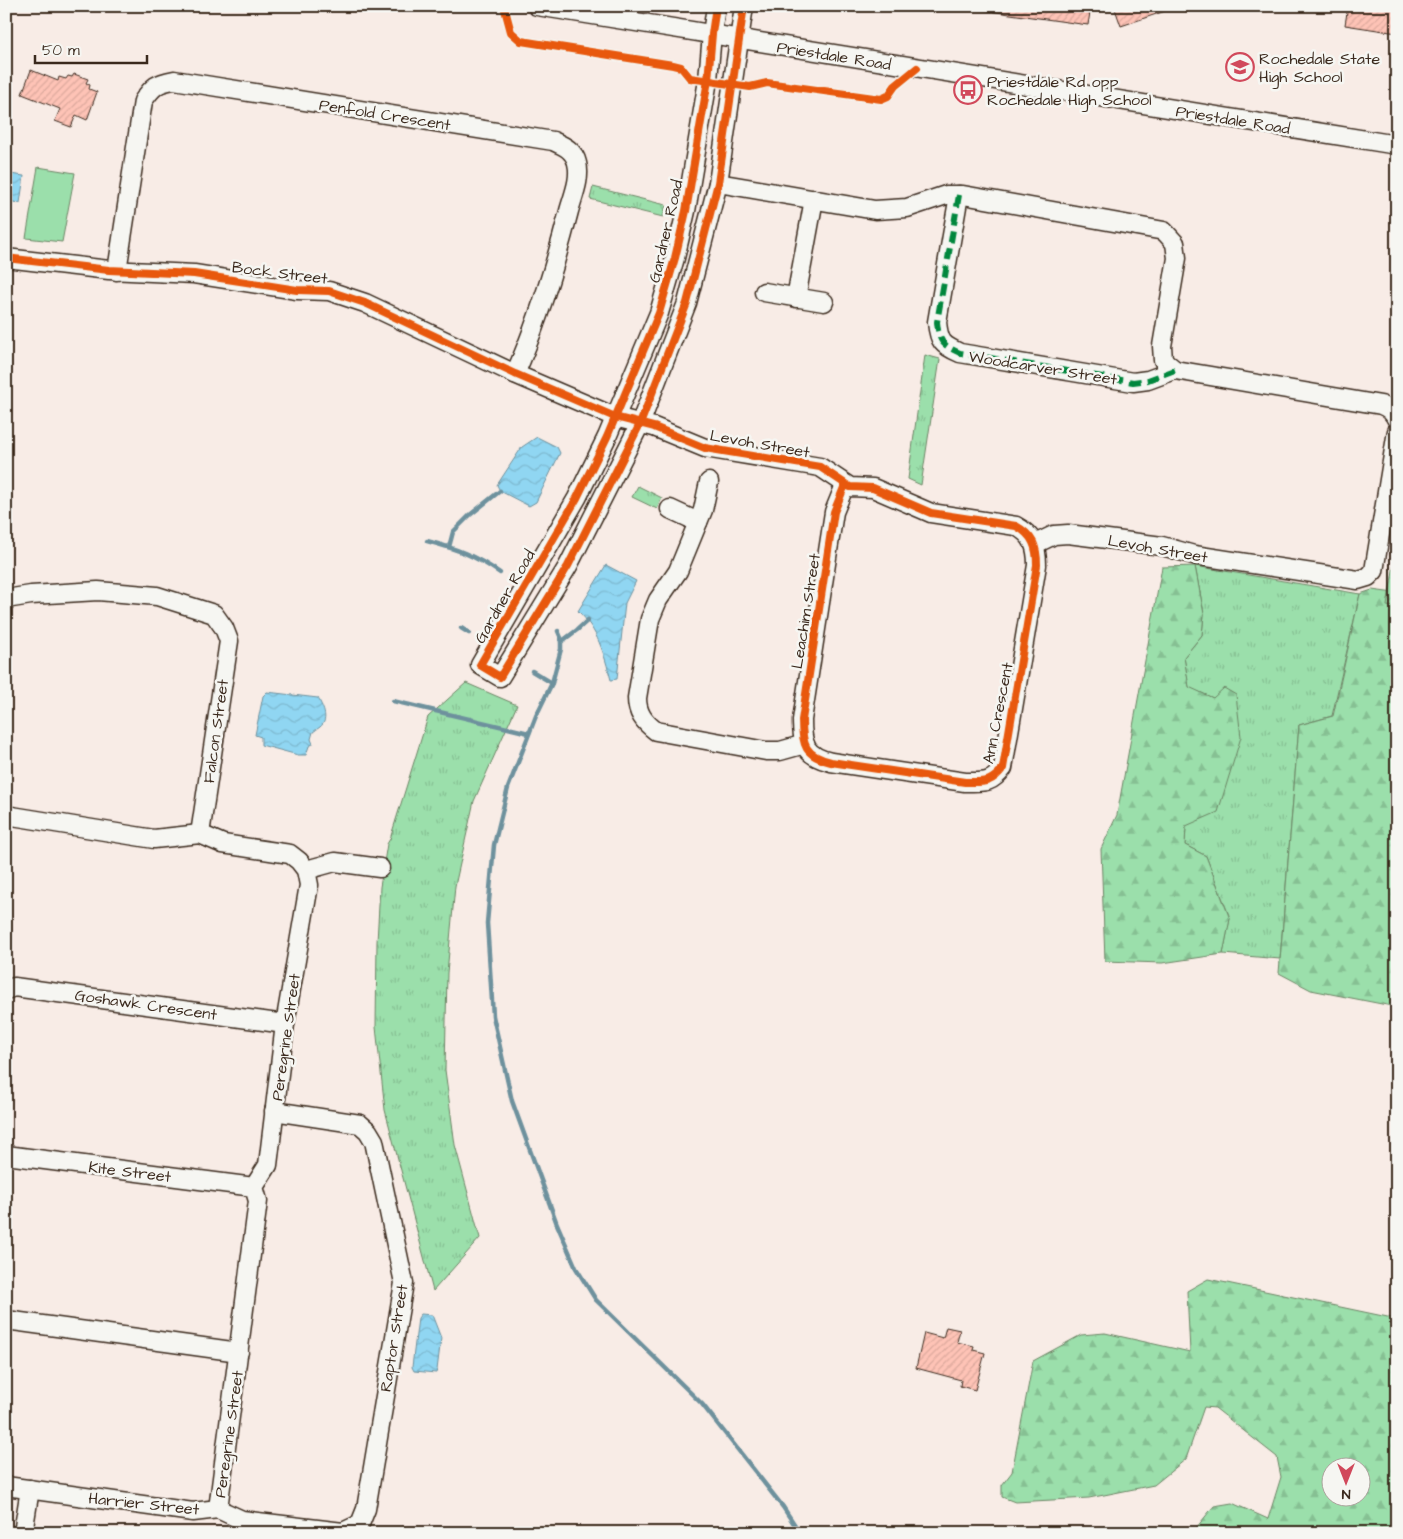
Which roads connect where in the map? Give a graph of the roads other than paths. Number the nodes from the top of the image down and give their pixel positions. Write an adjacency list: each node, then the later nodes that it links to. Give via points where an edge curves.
1 (537, 6): 4 (street, Priestdale Road)
2 (716, 6): 4 (street, Gardner Road)
3 (744, 6): 5 (street, Gardner Road)
4 (712, 34): 5 (street, Priestdale Road); 17 (street, Gardner Road, via 706,89 675,258 659,313)
5 (739, 39): 6 (street, Priestdale Road); 7 (street, Gardner Road)
6 (1397, 145)
7 (718, 183): 9 (street); 19 (street, Gardner Road, via 687,303)
8 (958, 195): 9 (street, via 946,195 907,208 876,210); 15 (street, via 1164,231 1175,243 1177,258 1162,346 1163,360); 15 (street, Woodcarver Street, via 937,322 944,345 960,354 1133,382)
9 (814, 199): 13 (street)
10 (6, 258): 11 (street, Bock Street)
11 (117, 271): 16 (street, Bock Street, via 194,274 297,290 329,291 365,303); 16 (street, Penfold Crescent, via 143,101 159,83 174,80 553,141 573,154 578,175 564,233)
12 (764, 292): 13 (street)
13 (796, 298): 14 (street)
14 (824, 302)
15 (1174, 370): 18 (street, via 1381,405 1388,407)
16 (515, 374): 17 (street, Bock Street)
17 (615, 417): 19 (street, Levoh Street); 19 (street, Gardner Road, via 577,498 480,666 500,677 568,566)
18 (1397, 420)
19 (640, 424): 22 (street, Levoh Street, via 705,448 820,467)
20 (1397, 432): 25 (street, Levoh Street, via 1374,571 1368,577 1358,580 1194,555 1162,546 1068,534 1054,535)
21 (709, 482): 24 (street)
22 (845, 485): 25 (street, Levoh Street, via 873,488 931,513 1016,526 1025,530); 27 (street, Leachim Street, via 834,512 802,720)
23 (670, 509): 24 (street)
24 (698, 522): 27 (street, via 678,571 658,600 650,620 637,708 656,731 766,751)
25 (1035, 544): 27 (street, Ann Crescent, via 1037,565 1003,768 997,777 987,782 965,782 831,762 812,755)
26 (6, 599): 29 (street, Falcon Street, via 98,591 140,594 214,614 229,641)
27 (805, 744)
28 (6, 814): 29 (street, via 154,839)
29 (200, 834): 31 (street, via 223,844 290,854)
30 (380, 868): 31 (street, via 335,862)
31 (306, 870): 33 (street, Peregrine Street, via 309,885)
32 (6, 990): 33 (street, Goshawk Crescent, via 14,987)
33 (285, 1024): 34 (street, Peregrine Street)
34 (274, 1111): 36 (street, Peregrine Street, via 268,1166); 42 (street, Raptor Street, via 360,1124 374,1141 404,1283)
35 (6, 1155): 36 (street, Kite Street)
36 (254, 1187): 38 (street, Peregrine Street, via 258,1201)
37 (6, 1320): 38 (street)
38 (239, 1352): 41 (street, Peregrine Street)
39 (6, 1486): 40 (street, Harrier Street)
40 (30, 1489): 41 (street, Harrier Street, via 193,1512); 43 (street)
41 (218, 1508): 42 (street, Harrier Street, via 242,1520 343,1532)
42 (365, 1529)
43 (23, 1533)

